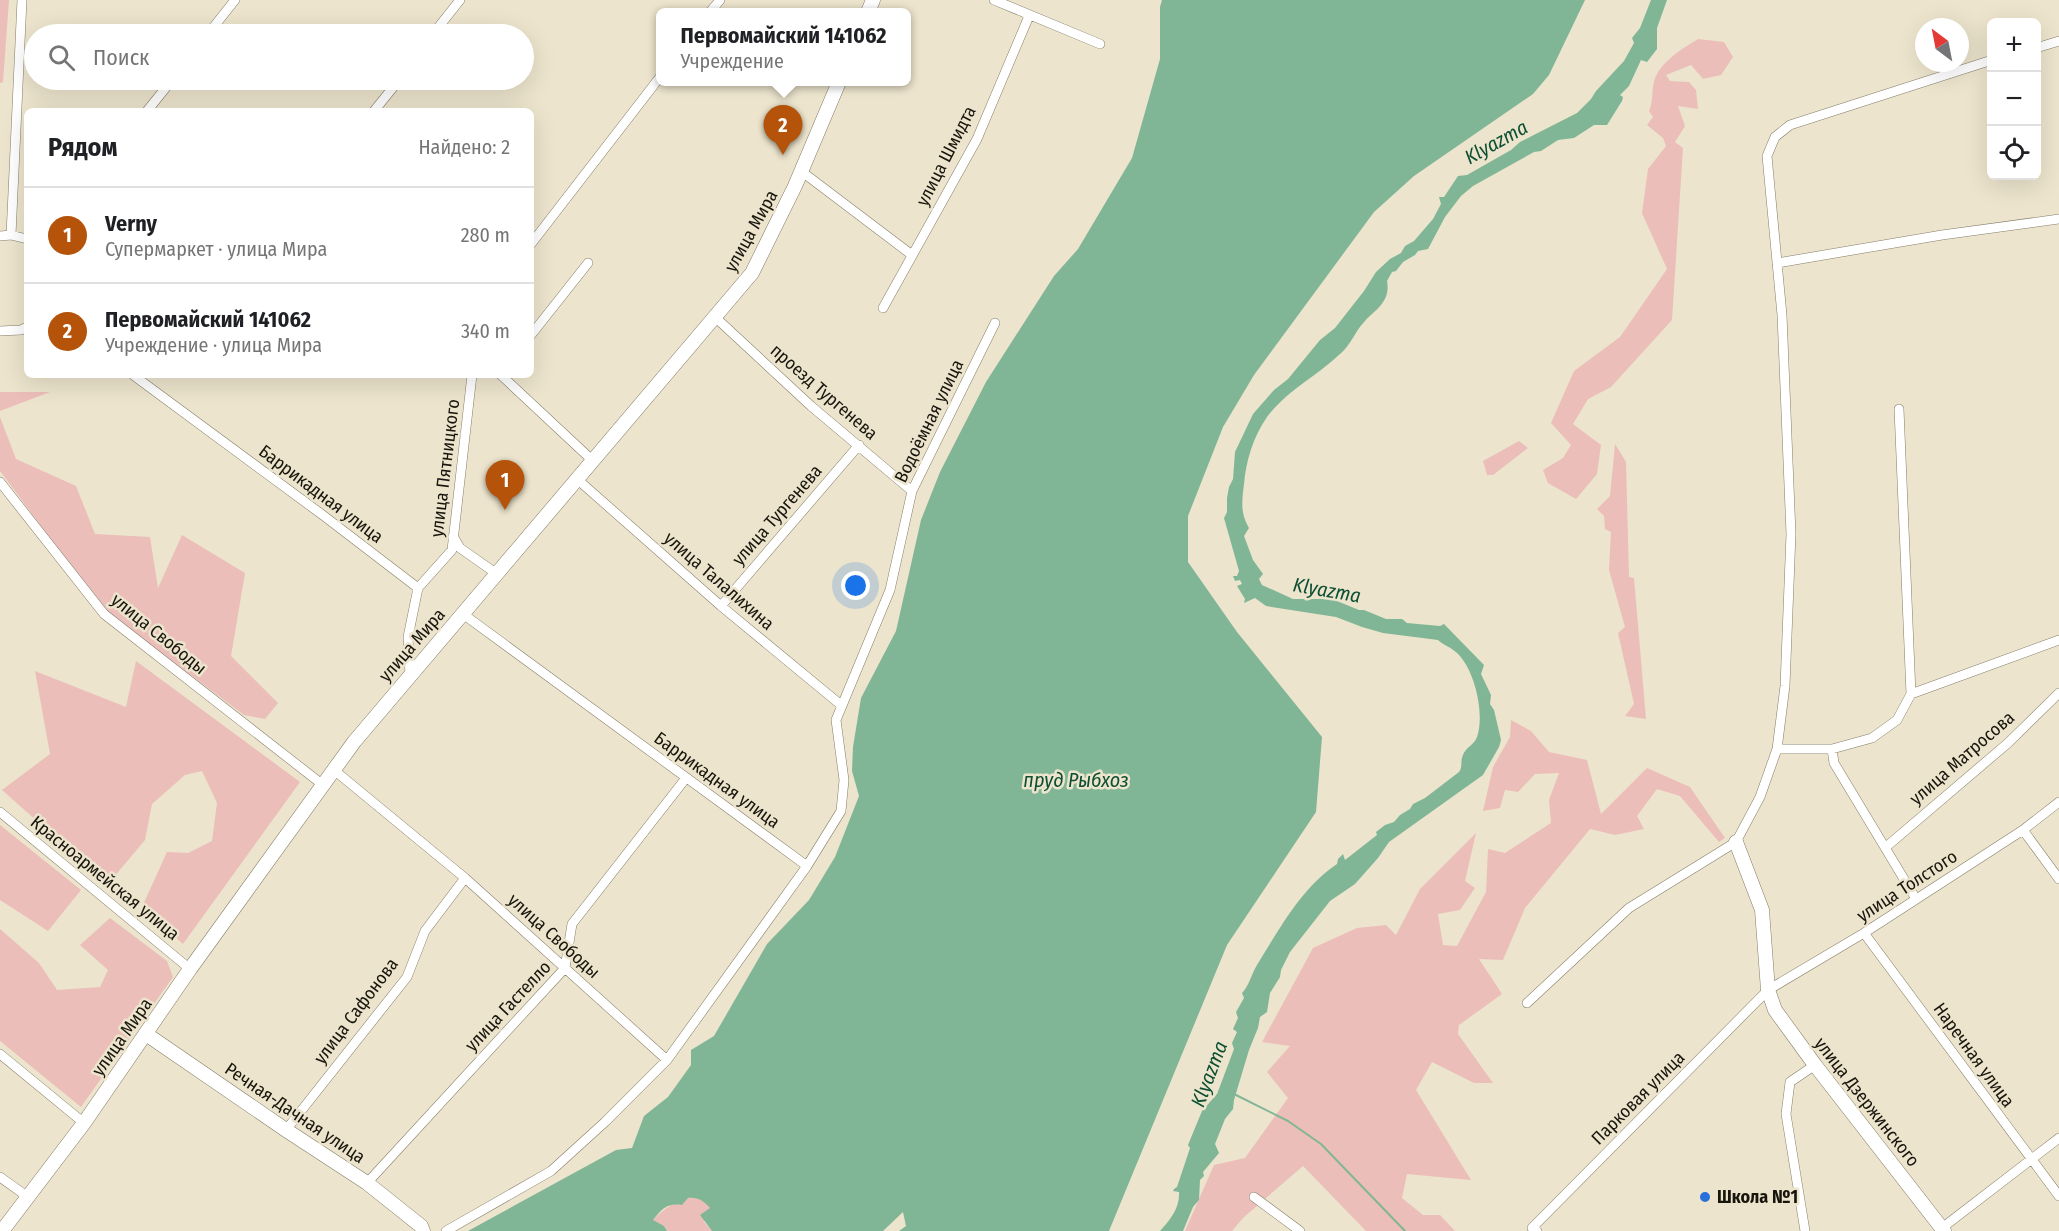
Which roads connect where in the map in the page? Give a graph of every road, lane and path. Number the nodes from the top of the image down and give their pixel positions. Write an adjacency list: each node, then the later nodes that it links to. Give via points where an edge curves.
1 (22, 0): 20 (street)
2 (235, 0): 6 (street)
3 (460, 0): 7 (street)
4 (994, 0): 5 (street)
5 (1029, 16): 9 (street); 24 (street, улица Шмидта, via 977,139)
6 (215, 24)
7 (441, 24)
8 (2059, 41): 10 (street)
9 (1100, 44)
10 (2041, 47)
11 (1987, 62): 26 (street, via 1790,125 1775,137 1767,156)
12 (656, 82): 23 (street)
13 (837, 86): 18 (street, улица Мира)
14 (164, 90): 16 (street)
15 (391, 90): 17 (street)
16 (149, 108)
17 (376, 108)
18 (801, 171): 24 (street); 28 (street, улица Мира, via 752,273)
19 (2059, 219): 26 (street)
20 (11, 235): 21 (street); 22 (street)
21 (0, 236)
22 (24, 238)
23 (534, 240)
24 (912, 255): 27 (street, улица Шмидта)
25 (588, 263): 32 (street)
26 (1778, 263): 52 (street, via 1791,534 1785,686)
27 (883, 308)
28 (715, 317): 37 (street, проезд Тургенева); 38 (street, улица Мира)
29 (995, 323): 41 (street, Водоёмная улица)
30 (24, 328): 31 (street)
31 (0, 331)
32 (534, 331)
33 (137, 378): 44 (street, Баррикадная улица)
34 (472, 378): 42 (street, улица Пятницкого)
35 (504, 378): 38 (street)
36 (1899, 409): 50 (street)
37 (859, 445): 41 (street, проезд Тургенева); 45 (street, улица Тургенева)
38 (593, 461): 39 (street, улица Мира)
39 (578, 479): 43 (street, улица Мира); 45 (street, улица Талалихина)
40 (0, 482): 56 (street, улица Свободы, via 104,614)
41 (912, 491): 51 (street, Водоёмная улица, via 890,590)
42 (453, 536): 43 (street, via 460,548); 44 (street, улица Пятницкого, via 452,550)
43 (497, 574): 46 (street, улица Мира)
44 (418, 588): 48 (street, via 408,637)
45 (721, 606): 51 (street, улица Талалихина)
46 (463, 614): 48 (street, улица Мира); 55 (street, Баррикадная улица)
47 (2059, 640): 50 (street)
48 (410, 675): 54 (street, улица Мира)
49 (2059, 693): 61 (street, улица Матросова, via 2008,743)
50 (1911, 694): 53 (street, via 1897,720 1872,738)
51 (841, 705): 62 (street, Водоёмная улица, via 836,720 844,780 841,811)
52 (1777, 749): 53 (street); 60 (street, via 1760,797)
53 (1832, 749): 61 (street, via 1834,763)
54 (334, 770): 56 (street, улица Мира); 63 (street, улица Свободы)
55 (686, 778): 62 (street, Баррикадная улица); 67 (street, улица Гастелло, via 573,924)
56 (323, 785): 68 (street, улица Мира)
57 (2057, 806): 59 (street, улица Толстого)
58 (0, 812): 68 (street, Красноармейская улица)
59 (2023, 830): 64 (street); 65 (street, улица Толстого)
60 (1736, 842): 69 (street, улица Дзержинского, via 1762,910); 70 (street, via 1629,908)
61 (1886, 847): 65 (street)
62 (807, 866): 73 (street, Водоёмная улица)
63 (465, 878): 67 (street, улица Свободы); 76 (street, улица Сафонова, via 425,931 406,976)
64 (2059, 879)
65 (1916, 899): 66 (street, улица Толстого)
66 (1864, 933): 69 (street, улица Толстого); 78 (street, Наречная улица)
67 (565, 968): 73 (street, улица Свободы); 80 (street, улица Гастелло)
68 (190, 969): 71 (street, улица Мира)
69 (1768, 990): 74 (street, улица Дзержинского, via 1774,1010); 85 (street, Парковая улица)
70 (1527, 1003)
71 (146, 1034): 75 (street, улица Мира); 76 (street, Речная-Дачная улица)
72 (0, 1054): 75 (street)
73 (668, 1060): 88 (street, Водоёмная улица, via 550,1172)
74 (1815, 1065): 86 (street, улица Дзержинского); 90 (street, via 1790,1082 1786,1114)
75 (84, 1123): 82 (street, улица Мира)
76 (286, 1130): 80 (street, Речная-Дачная улица)
77 (2059, 1138): 78 (street)
78 (2031, 1160): 81 (street, Наречная улица); 86 (street)
79 (0, 1177): 82 (street)
80 (367, 1183): 84 (street, Речная-Дачная улица)
81 (2059, 1196)
82 (28, 1197): 87 (street, улица Мира)
83 (1254, 1197): 89 (street)
84 (422, 1228)
85 (1534, 1230)
86 (1943, 1230)
87 (2, 1231)
88 (446, 1231)
89 (1300, 1231)
90 (1805, 1231)

